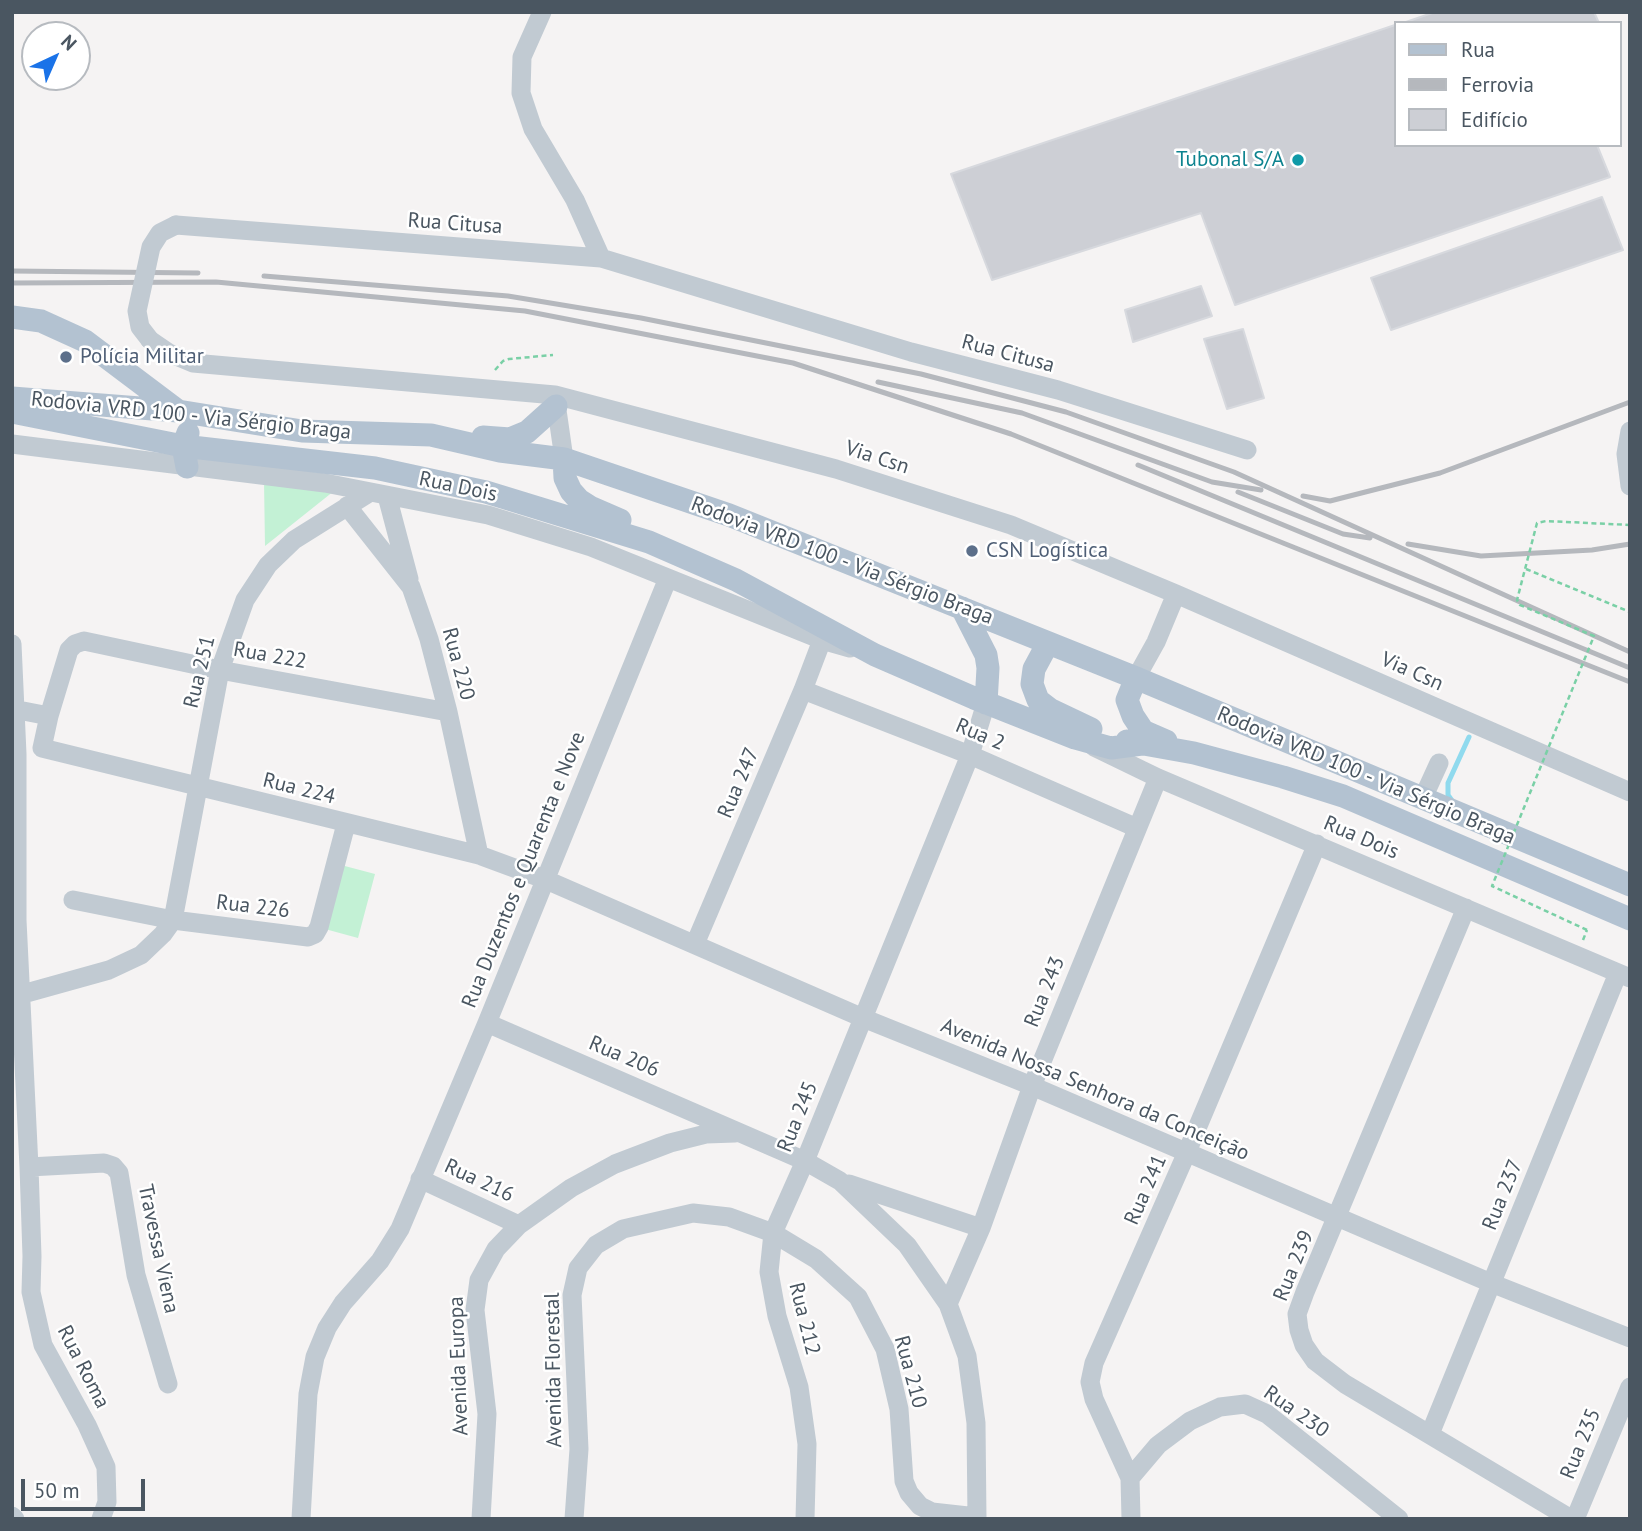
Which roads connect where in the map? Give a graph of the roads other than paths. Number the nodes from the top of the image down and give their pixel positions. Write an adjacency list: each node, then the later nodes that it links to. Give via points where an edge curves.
1 (542, 12): 2 (street, via 522,57 521,93 533,129 575,200)
2 (601, 258): 5 (street, Rua Citusa, bridge, via 176,225 160,233 151,247 137,311 140,327 169,353 193,363 482,388); 12 (street, Rua Citusa, via 911,352 1058,390)
3 (12, 317): 6 (main road, via 41,321 85,341)
4 (12, 398): 6 (main road, Rodovia VRD 100 - Via Sérgio Braga)
5 (555, 400): 10 (main road, via 527,432 510,439); 14 (street); 20 (street, Via Csn, via 836,469 1011,525)
6 (178, 411): 8 (main road, Rodovia VRD 100 - Via Sérgio Braga)
7 (12, 412): 13 (main road, Rodovia VRD 100 - Via Sérgio Braga)
8 (302, 431): 10 (main road, Rodovia VRD 100 - Via Sérgio Braga); 13 (main road, via 194,429 186,437)
9 (1630, 431): 15 (street, via 1626,454)
10 (431, 435): 14 (main road, Rodovia VRD 100 - Via Sérgio Braga)
11 (12, 444): 13 (street, Rua Dois)
12 (1247, 450)
13 (185, 456): 16 (street, Rua Dois); 21 (main road, Rodovia VRD 100 - Via Sérgio Braga, via 375,468 486,492 649,542)
14 (564, 459): 21 (main road, via 565,478 579,500 690,551); 22 (main road, Rodovia VRD 100 - Via Sérgio Braga, via 729,515)
15 (1630, 486)
16 (378, 494): 17 (street, Rua 251); 18 (street, Rua Dois, via 488,514); 19 (street)
17 (347, 506): 19 (street, Rua 220); 27 (street, Rua 251, via 294,540 268,565 245,600)
18 (668, 578): 23 (street, Rua Dois); 48 (street, Rua Duzentos e Quarenta e Nove)
19 (411, 587): 32 (street, Rua 220)
20 (1176, 594): 28 (street); 42 (street, Via Csn)
21 (784, 604): 26 (main road, Rodovia VRD 100 - Via Sérgio Braga)
22 (962, 608): 24 (main road, Rodovia VRD 100 - Via Sérgio Braga); 30 (main road, via 986,655)
23 (822, 640): 26 (street, Rua Dois); 29 (street, Rua 247)
24 (1048, 643): 28 (main road, Rodovia VRD 100 - Via Sérgio Braga); 35 (main road, via 1034,668 1032,684 1038,700 1110,737)
25 (12, 644): 31 (street, Rua Roma)
26 (874, 654): 30 (main road, Rodovia VRD 100 - Via Sérgio Braga)
27 (220, 670): 32 (street, Rua 222); 33 (street, Rua 222, via 84,641 69,650); 41 (street, Rua 251)
28 (1136, 678): 36 (main road, via 1127,701 1143,731); 43 (main road, Rodovia VRD 100 - Via Sérgio Braga)
29 (803, 690): 37 (street, Rua 2); 54 (street, Rua 247)
30 (986, 703): 34 (main road, Rodovia VRD 100 - Via Sérgio Braga); 37 (street, Rua 245)
31 (13, 709): 33 (street); 38 (street, Rua Roma)
32 (448, 712): 47 (street, Rua 220)
33 (49, 716): 41 (street, Rua 224, via 42,748)
34 (1075, 738): 35 (main road, Rodovia VRD 100 - Via Sérgio Braga, via 1111,748); 40 (street, Rua Dois)
35 (1142, 744): 36 (main road, Rodovia VRD 100 - Via Sérgio Braga)
36 (1194, 753): 52 (main road, Rodovia VRD 100 - Via Sérgio Braga, via 1343,796)
37 (970, 755): 45 (street, Rua 2); 58 (street, Rua 245)
38 (14, 763): 55 (street, Rua Roma)
39 (1440, 763): 43 (street)
40 (1158, 778): 45 (street, Rua 243); 46 (street, Rua Dois)
41 (200, 787): 44 (street, Rua 224); 53 (street, Rua 251)
42 (1630, 792)
43 (1423, 798): 49 (main road, Rodovia VRD 100 - Via Sérgio Braga)
44 (346, 824): 47 (street, Rua 224); 53 (street, Rua 226, via 315,934 308,937)
45 (1137, 828): 60 (street, Rua 243)
46 (1317, 844): 51 (street, Rua Dois); 64 (street, Rua 241)
47 (479, 855): 48 (street, Rua 224)
48 (544, 879): 54 (street, Avenida Nossa Senhora da Conceição); 59 (street, Rua Duzentos e Quarenta e Nove)
49 (1630, 885)
50 (73, 900): 53 (street, Rua 226)
51 (1465, 908): 56 (street, Rua Dois); 69 (street, Rua 239)
52 (1630, 919)
53 (173, 920): 57 (street, via 141,955 109,970)
54 (695, 944): 58 (street, Avenida Nossa Senhora da Conceição)
55 (15, 950): 57 (street, Rua Roma)
56 (1624, 976): 74 (street, Rua 237)
57 (16, 995): 66 (street, Rua Roma)
58 (863, 1018): 60 (street, Avenida Nossa Senhora da Conceição); 65 (street, Rua 245)
59 (487, 1023): 61 (street, Rua 206); 67 (street, Rua Duzentos e Quarenta e Nove)
60 (1032, 1086): 64 (street, Avenida Nossa Senhora da Conceição); 71 (street, Rua 243)
61 (680, 1106): 62 (street, Rua 206); 63 (street)
62 (743, 1133): 63 (street, Avenida Europa, via 706,1134); 65 (street, Rua 206)
63 (670, 1143): 70 (street, Avenida Europa, via 615,1164)
64 (1187, 1153): 69 (street, Avenida Nossa Senhora da Conceição); 81 (street, Rua 241, via 1094,1363 1090,1382)
65 (805, 1161): 68 (street, Rua 206); 72 (street, Rua 245)
66 (29, 1167): 75 (street, Rua Roma); 78 (street, Travessa Viena, via 104,1163 119,1173 136,1275)
67 (420, 1179): 70 (street, Rua 216); 84 (street, Rua Duzentos e Quarenta e Nove, via 400,1229 380,1261 343,1303 315,1357 308,1394)
68 (840, 1181): 71 (street); 76 (street, via 907,1245)
69 (1338, 1218): 74 (street, Avenida Nossa Senhora da Conceição); 80 (street, Rua 239, via 1297,1314 1304,1345 1315,1361 1345,1384)
70 (519, 1225): 85 (street, Avenida Europa, via 496,1250 479,1280 475,1310 487,1414)
71 (981, 1228): 76 (street, Rua 243)
72 (773, 1233): 82 (street, Rua 210, via 817,1259 858,1297 885,1349 899,1409 904,1481 909,1493 932,1512); 86 (street, Avenida Florestal, via 729,1217 693,1213 623,1229 596,1245 578,1268 572,1295 579,1449); 87 (street, Rua 212, via 769,1272 799,1387 807,1444)
73 (12, 1280): 75 (street)
74 (1491, 1283): 77 (street, Avenida Nossa Senhora da Conceição); 80 (street, Rua 237)
75 (31, 1292): 83 (street, Rua Roma, via 43,1345 106,1466 107,1502)
76 (948, 1304): 82 (street, via 967,1356 976,1423)
77 (1630, 1338)
78 (168, 1384)
79 (1630, 1387): 90 (street, Rua 235)
80 (1430, 1434): 90 (street, Rua 239)
81 (1129, 1478): 88 (street); 89 (street, Rua 230, via 1158,1445 1190,1421 1220,1407 1245,1404 1267,1414)
82 (977, 1518)
83 (101, 1519)
84 (301, 1519)
85 (481, 1519)
86 (574, 1519)
87 (806, 1519)
88 (1131, 1519)
89 (1399, 1519)
90 (1573, 1519)

